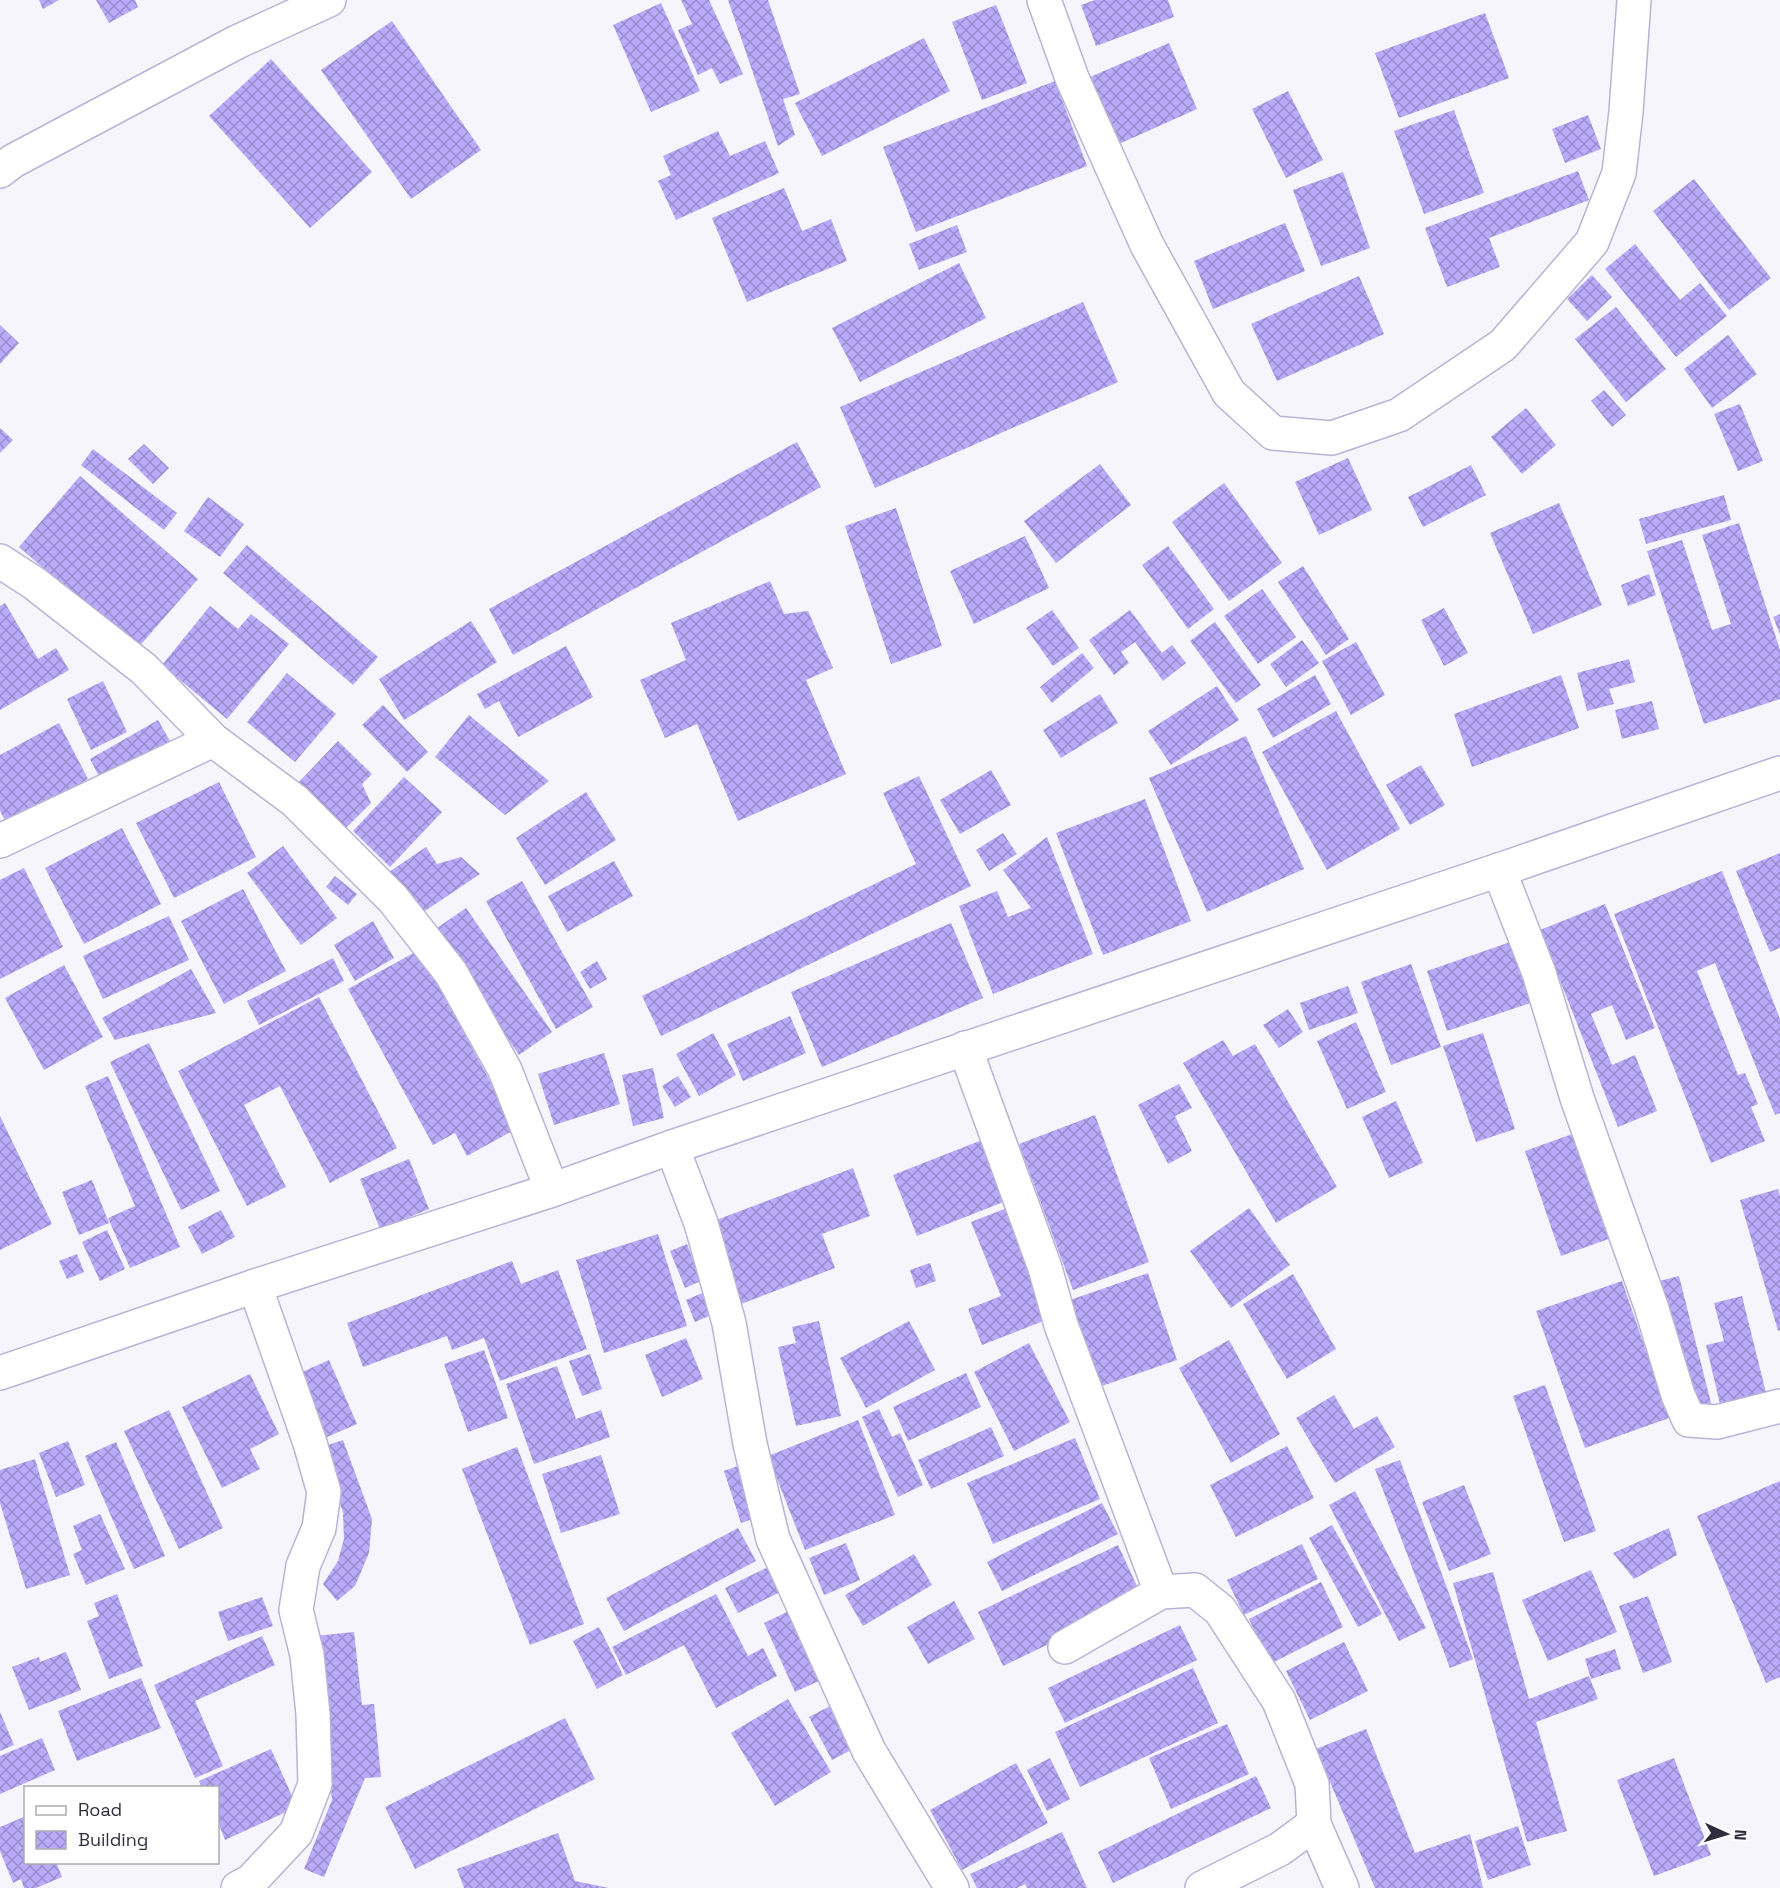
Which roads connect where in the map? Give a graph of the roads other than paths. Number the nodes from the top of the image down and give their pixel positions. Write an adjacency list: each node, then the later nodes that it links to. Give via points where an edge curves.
1 (329, 0): 4 (street, via 237,42)
2 (1044, 0): 3 (street, via 1072,78 1147,246 1229,393 1273,433 1332,438 1399,416 1503,345 1592,242 1619,173)
3 (1634, 0)
4 (0, 171)
5 (0, 561): 6 (street, via 144,669)
6 (213, 740): 8 (street); 12 (street, via 295,801 393,899 451,973 505,1070)
7 (1780, 773): 9 (street)
8 (0, 841)
9 (1499, 870): 10 (street); 15 (street, via 1539,973 1577,1098 1689,1420 1718,1422)
10 (965, 1048): 11 (street); 16 (street, via 1045,1268 1061,1325)
11 (672, 1147): 12 (street); 20 (street, via 700,1223 729,1323 750,1444 773,1539 869,1751)
12 (552, 1190): 13 (street)
13 (255, 1286): 14 (street); 19 (street, via 324,1492 319,1528 303,1566 296,1610 307,1655 315,1784 296,1833 251,1881)
14 (0, 1373)
15 (1780, 1407)
16 (1161, 1592): 17 (street); 18 (street, via 1195,1590 1220,1610 1279,1701 1312,1784)
17 (1065, 1647)
18 (1314, 1824): 21 (street, via 1280,1849); 22 (street)
19 (238, 1888)
20 (952, 1888)
21 (1202, 1888)
22 (1342, 1888)

